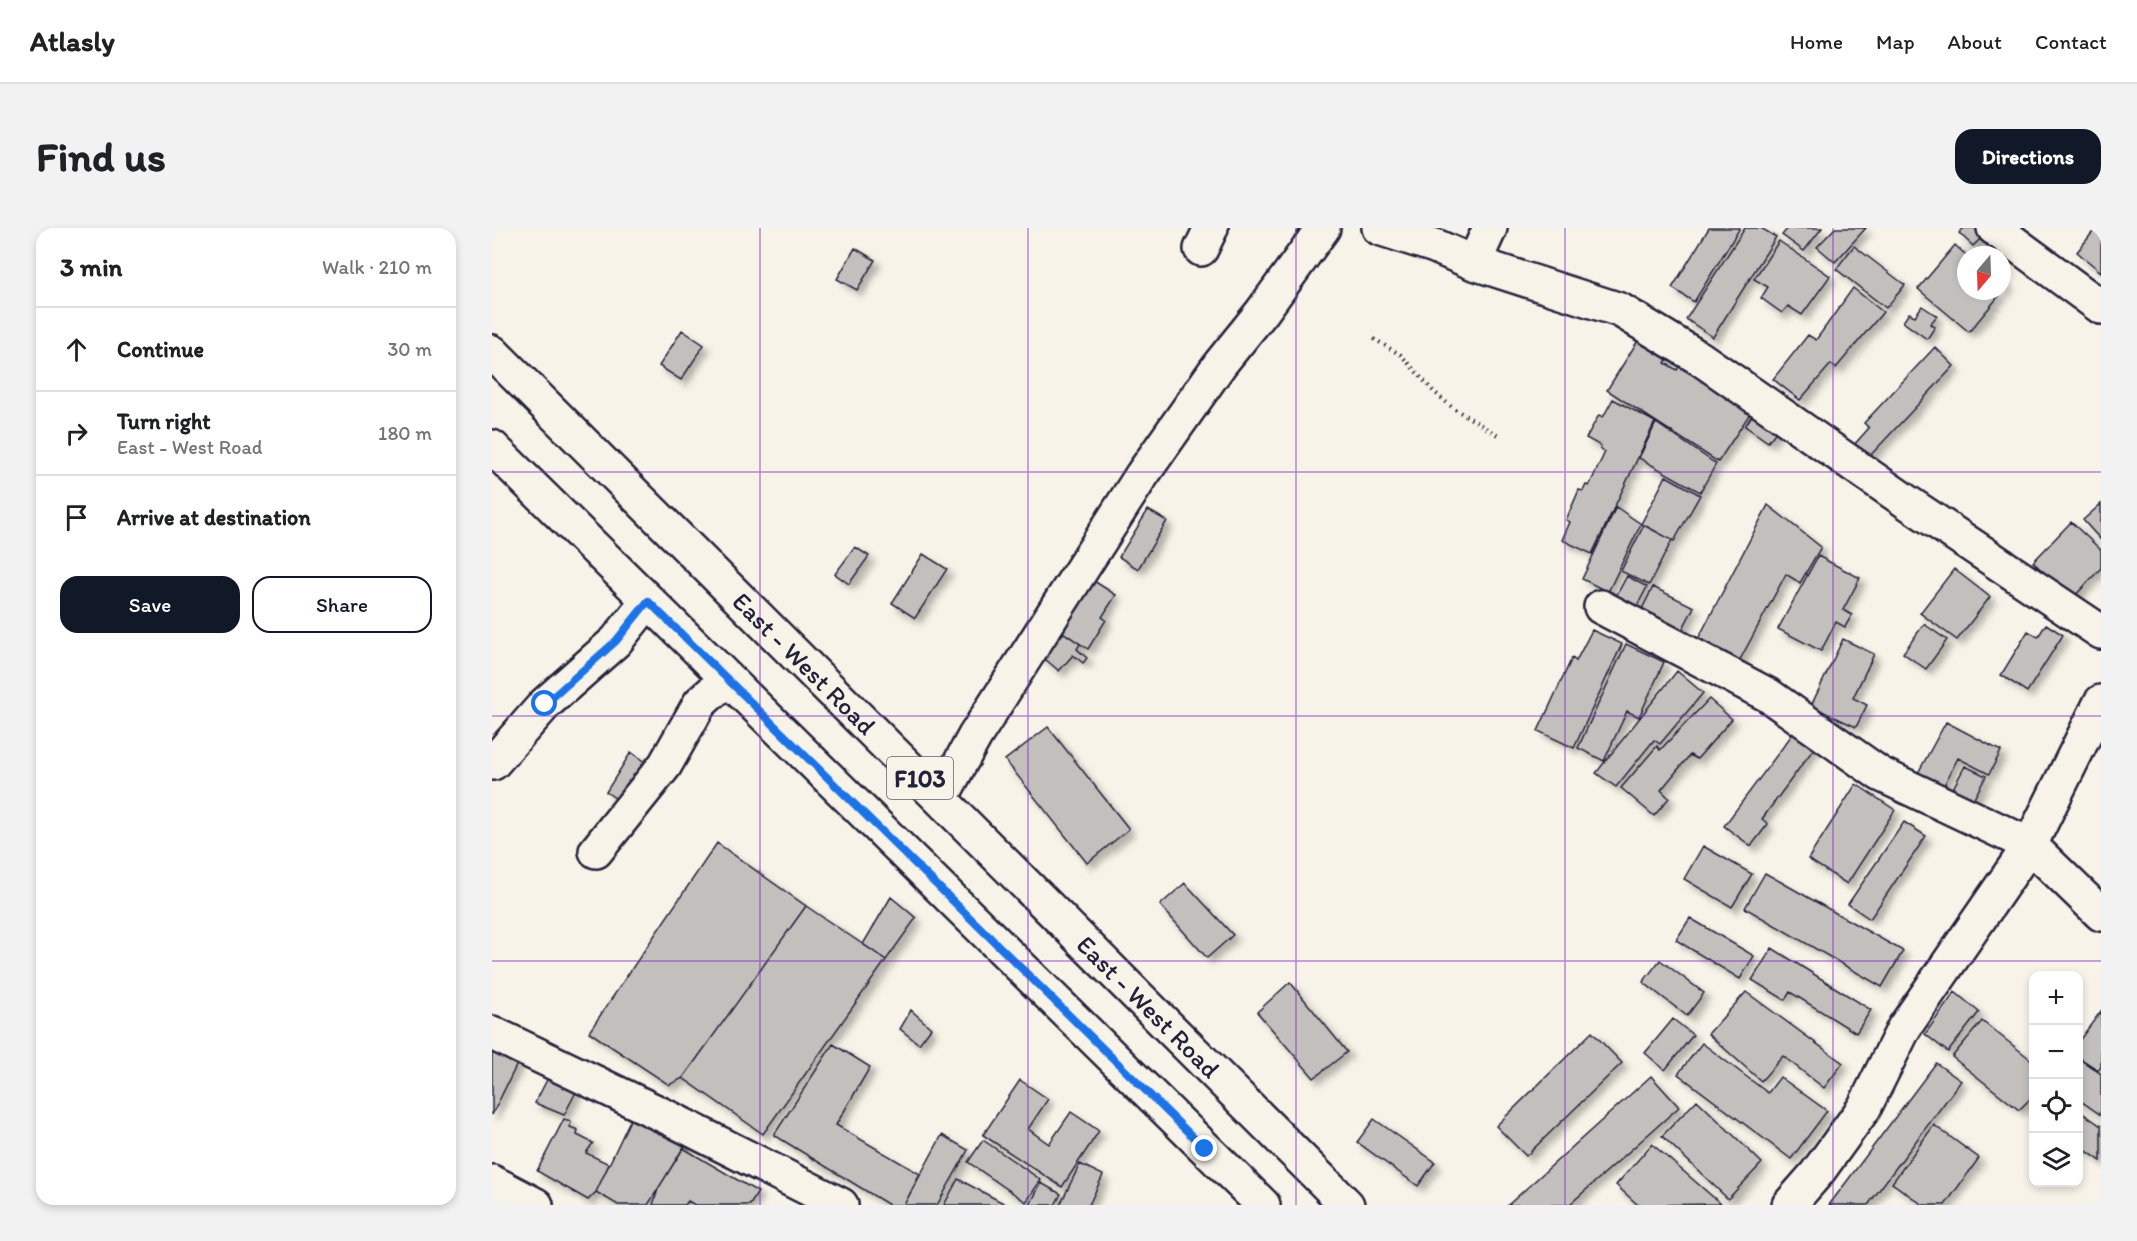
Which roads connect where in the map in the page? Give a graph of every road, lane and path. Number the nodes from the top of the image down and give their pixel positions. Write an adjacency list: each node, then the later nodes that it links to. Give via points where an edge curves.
1 (1323, 228): 17 (street, via 1142,475 975,736)
2 (1379, 228): 5 (street)
3 (1490, 228): 5 (street)
4 (1994, 228): 6 (street)
5 (1474, 263): 13 (street, via 1620,310 1701,359)
6 (2101, 307)
7 (1374, 339): 9 (path, via 1401,356 1453,408)
8 (492, 352): 17 (street, East - West Road / F103)
9 (1499, 436)
10 (492, 447): 11 (street, F103)
11 (648, 601): 14 (street, F103); 16 (street, via 616,641 545,704)
12 (1601, 607): 18 (street, via 1768,695 1880,774)
13 (2101, 632)
14 (727, 678): 19 (street, via 700,703 665,765); 25 (street, F103)
15 (2101, 702): 18 (street)
16 (493, 763)
17 (941, 798): 26 (street, East - West Road / F103)
18 (2030, 845): 20 (street); 27 (street, via 1904,1028 1864,1108)
19 (596, 851)
20 (2101, 914)
21 (492, 1033): 24 (street)
22 (492, 1182): 23 (street)
23 (536, 1205)
24 (841, 1205)
25 (1263, 1205)
26 (1347, 1205)
27 (1789, 1205)

